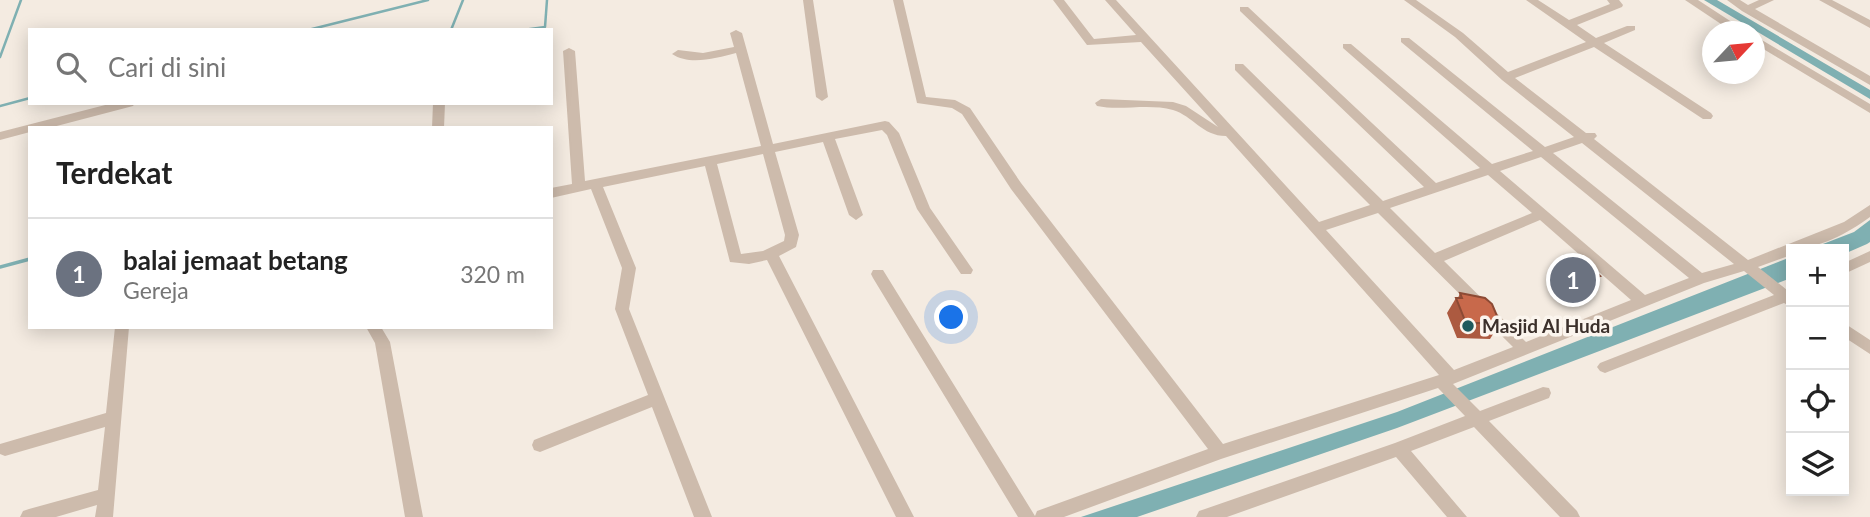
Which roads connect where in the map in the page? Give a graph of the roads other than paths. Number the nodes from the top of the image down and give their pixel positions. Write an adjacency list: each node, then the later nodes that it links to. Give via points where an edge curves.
1 (808, 0): 30 (street)
2 (898, 0): 82 (street, via 921,100 955,104 966,111 1016,186)
3 (1058, 0): 19 (street, via 1091,43)
4 (1110, 0): 19 (street)
5 (1531, 0): 16 (street)
6 (1612, 0): 16 (street, via 1618,5)
7 (1690, 0): 14 (street)
8 (1732, 0): 13 (street)
9 (1769, 0): 13 (street)
10 (1824, 0): 15 (street)
11 (1412, 1): 28 (street)
12 (1244, 9): 48 (street)
13 (1746, 9): 29 (street)
14 (1724, 21)
15 (1868, 23)
16 (1569, 24): 21 (street)
17 (1631, 28): 21 (street)
18 (736, 33): 24 (street)
19 (1143, 38): 39 (street)
20 (1405, 40): 44 (street)
21 (1597, 42): 28 (street); 35 (street)
22 (1765, 45): 34 (street)
23 (1347, 46): 46 (street)
24 (740, 50): 26 (street, via 703,57); 43 (street)
25 (569, 51): 47 (street)
26 (678, 54)
27 (1239, 67): 50 (street)
28 (1509, 76): 42 (street)
29 (1870, 81)
30 (822, 97)
31 (1101, 103): 39 (street, via 1174,107 1213,132)
32 (121, 105): 36 (street)
33 (439, 105): 37 (street)
34 (1870, 108)
35 (1707, 116)
36 (39, 126)
37 (438, 126)
38 (28, 129): 40 (street)
39 (1231, 132): 54 (street)
40 (0, 136)
41 (827, 136): 43 (street); 52 (street); 60 (street, via 882,125 890,128 924,209)
42 (1588, 137): 44 (street); 59 (street)
43 (766, 148): 45 (street); 55 (street, via 792,239 788,246)
44 (1544, 154): 46 (street); 62 (street)
45 (710, 161): 47 (street); 55 (street, via 735,258)
46 (1490, 172): 48 (street); 53 (street)
47 (587, 186): 49 (street); 76 (street, via 629,268 622,310)
48 (1434, 190): 50 (street)
49 (553, 193)
50 (1379, 208): 54 (street); 57 (street)
51 (1870, 210): 59 (street)
52 (856, 215)
53 (1540, 215): 57 (street); 65 (street)
54 (1317, 228): 74 (street)
55 (770, 253): 88 (street)
56 (1870, 256): 58 (street)
57 (1432, 260): 71 (street)
58 (1849, 266)
59 (1756, 269): 62 (street); 63 (street)
60 (966, 270)
61 (878, 274): 89 (street)
62 (1700, 279): 65 (street)
63 (1786, 292)
64 (1786, 293): 73 (street)
65 (1642, 302): 71 (street)
66 (122, 329): 78 (street)
67 (374, 329): 86 (street, via 382,342)
68 (1849, 333): 70 (street)
69 (1849, 344): 72 (street)
70 (1870, 348)
71 (1524, 349): 74 (street)
72 (1870, 360)
73 (1605, 367)
74 (1448, 383): 77 (street); 82 (street)
75 (1543, 393): 77 (street)
76 (657, 398): 79 (street); 87 (street)
77 (1473, 414): 81 (street); 93 (street)
78 (114, 417): 80 (street); 83 (street)
79 (540, 445)
80 (5, 449)
81 (1399, 449): 91 (street); 92 (street)
82 (1220, 453): 90 (street)
83 (106, 495): 84 (street); 85 (street)
84 (29, 517)
85 (104, 517)
86 (414, 517)
87 (703, 517)
88 (905, 517)
89 (1027, 517)
90 (1043, 517)
91 (1205, 517)
92 (1458, 517)
93 (1571, 517)

